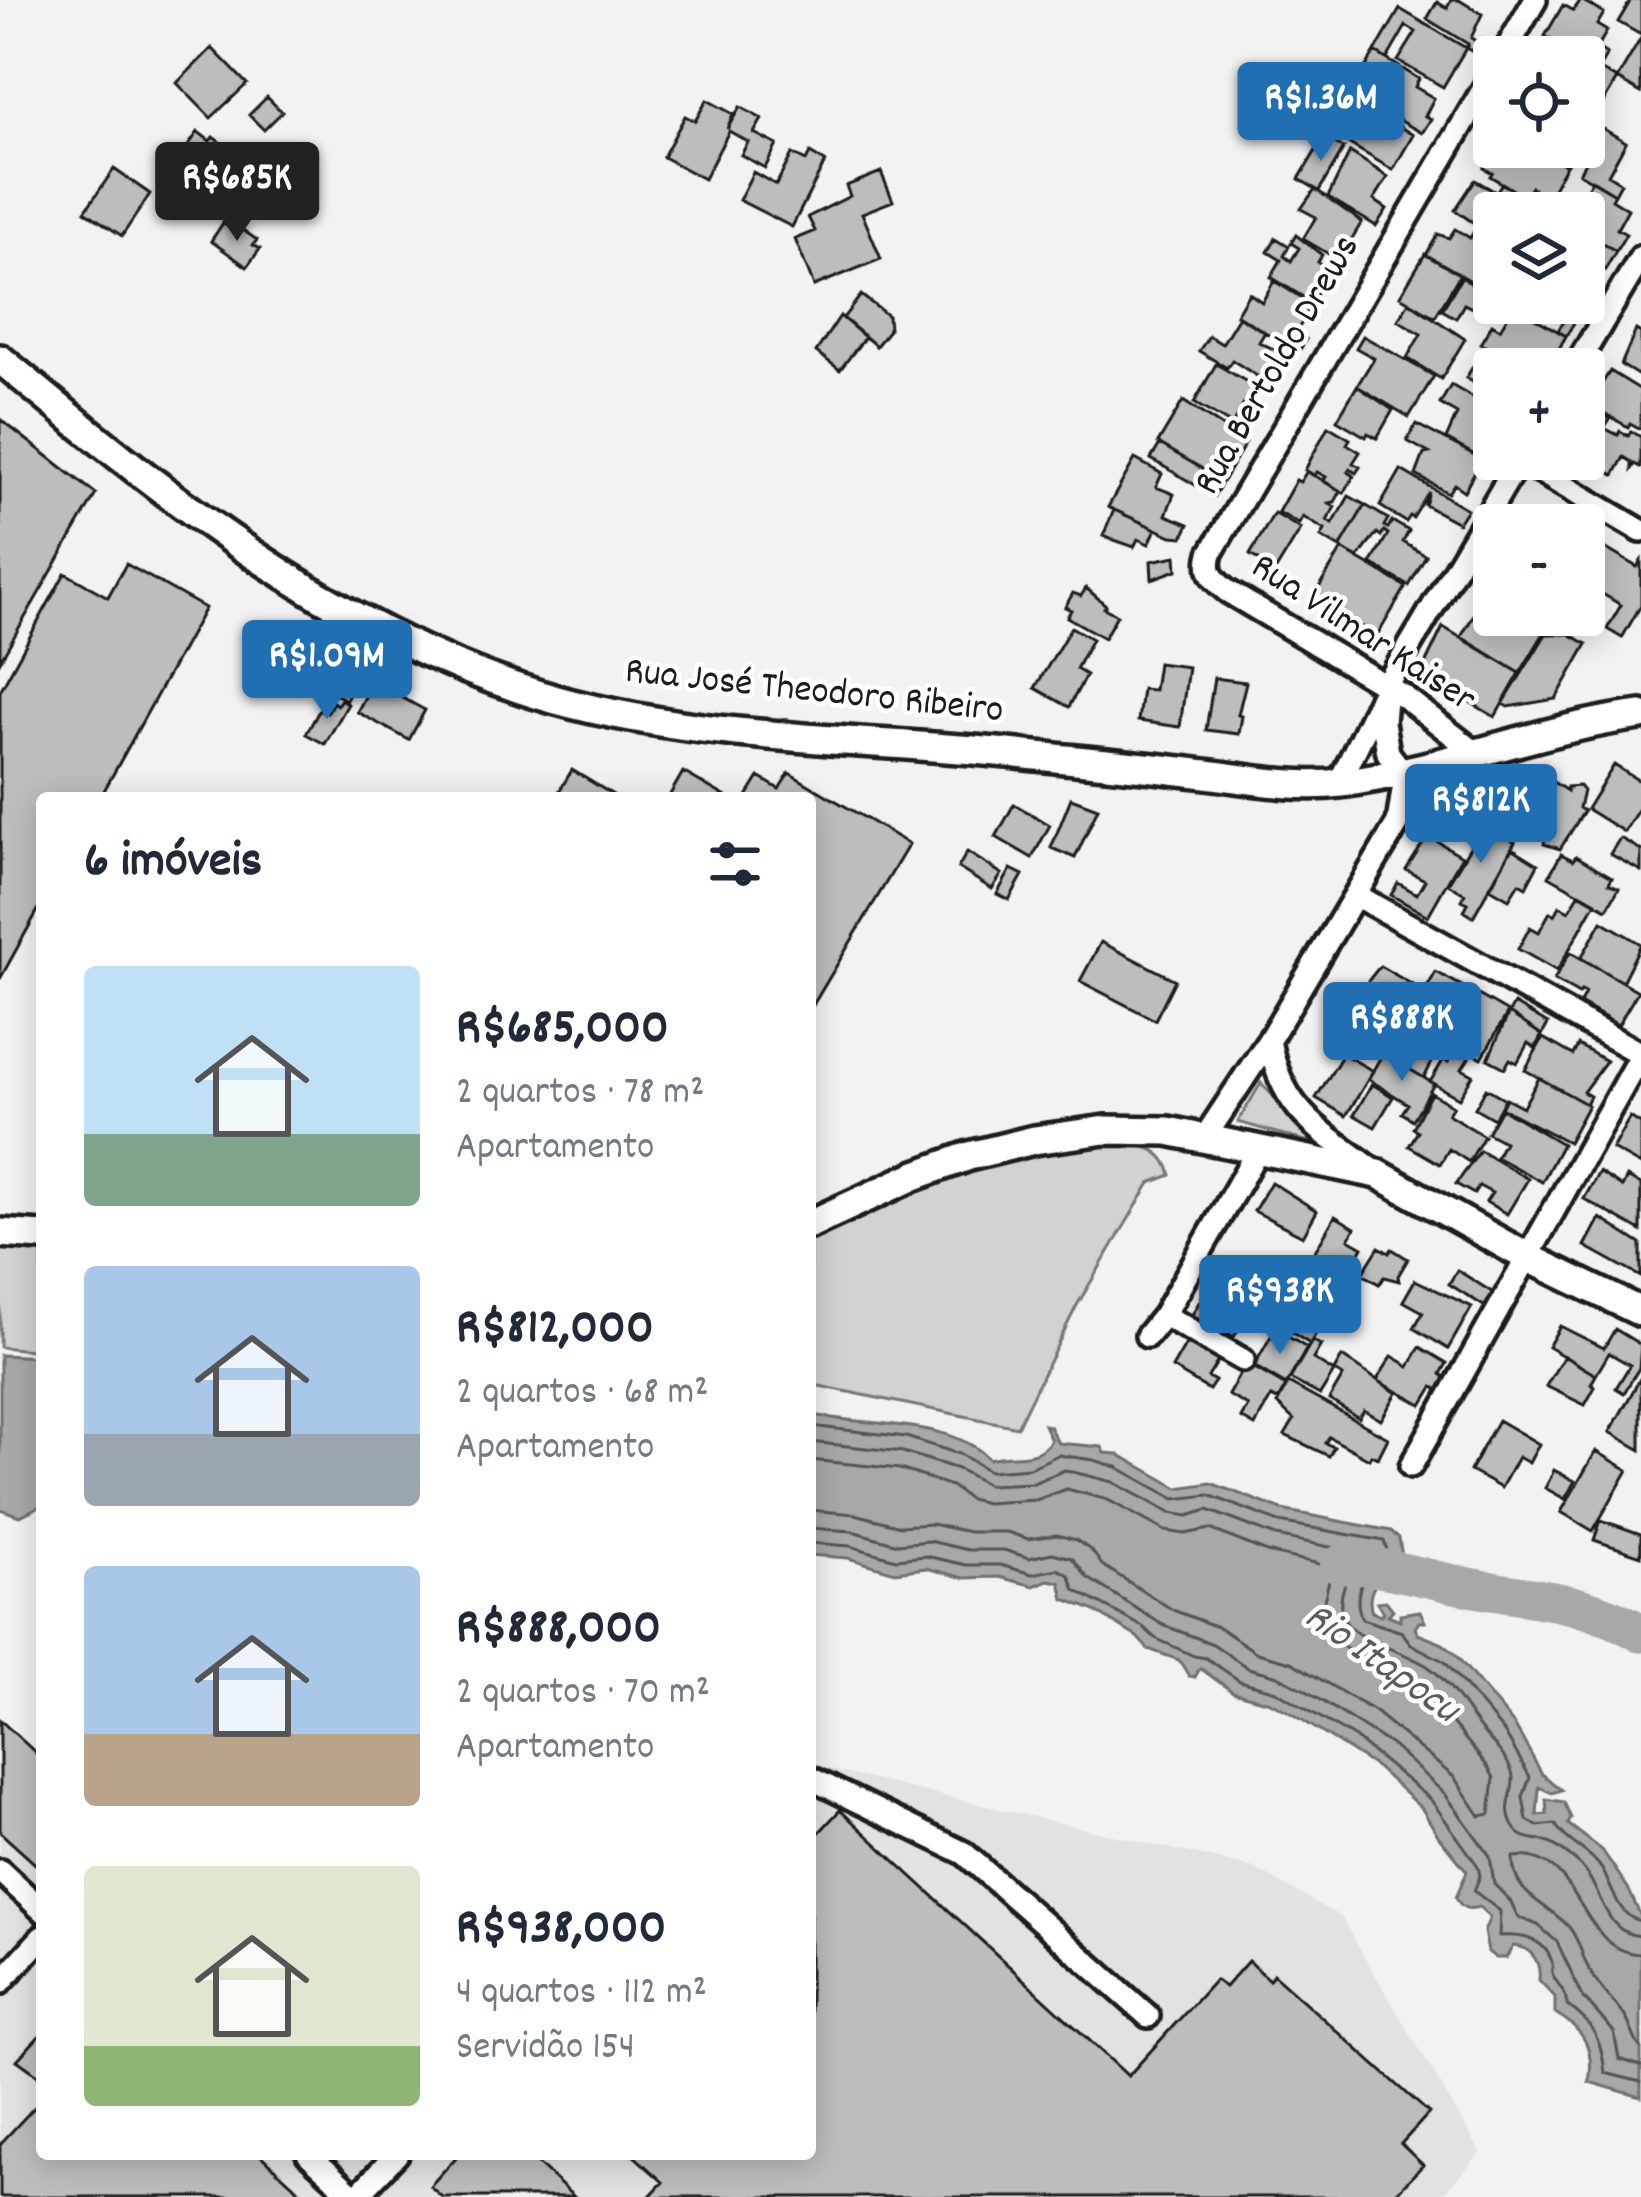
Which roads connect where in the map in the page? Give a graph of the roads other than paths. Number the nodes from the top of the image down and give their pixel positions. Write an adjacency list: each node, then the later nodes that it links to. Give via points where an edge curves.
1 (1535, 0): 2 (street)
2 (1514, 36)
3 (1473, 106): 10 (street, Rua Bertoldo Drews, via 1211,553)
4 (1641, 257): 5 (street)
5 (1587, 348)
6 (0, 359): 15 (main road, Rua José Theodoro Ribeiro, via 210,526 291,579 456,666 536,694 706,727)
7 (1508, 480): 11 (street)
8 (1554, 480): 9 (street)
9 (1641, 531)
10 (1210, 576): 11 (street, Rua Vilmar Kaiser)
11 (1386, 686): 13 (street, Rua Vilmar Kaiser); 14 (street, via 1388,753); 15 (street)
12 (1641, 715): 13 (main road, Rua José Theodoro Ribeiro)
13 (1476, 753): 14 (main road, Rua José Theodoro Ribeiro)
14 (1401, 770): 15 (main road, Rua José Theodoro Ribeiro); 16 (street, via 1398,823)
15 (1340, 783)
16 (1355, 896): 17 (street); 18 (street)
17 (1269, 1040): 19 (street); 21 (street, via 1294,1108)
18 (1641, 1054): 25 (street)
19 (1205, 1137): 20 (main road); 22 (main road, via 1106,1130 1034,1140 914,1176)
20 (1259, 1148): 21 (main road); 27 (street)
21 (1378, 1174): 25 (main road)
22 (816, 1221)
23 (0, 1233): 24 (main road)
24 (36, 1236)
25 (1527, 1257): 26 (main road); 30 (street)
26 (1641, 1312)
27 (1164, 1316): 28 (street); 29 (street)
28 (1147, 1336)
29 (1243, 1360)
30 (1411, 1466)
31 (816, 1781): 36 (street, via 964,1853)
32 (0, 1871): 33 (street)
33 (36, 1904)
34 (36, 1944): 35 (street)
35 (0, 1983)
36 (1148, 2016)
37 (315, 2160): 39 (street)
38 (391, 2160): 39 (street)
39 (356, 2197)

